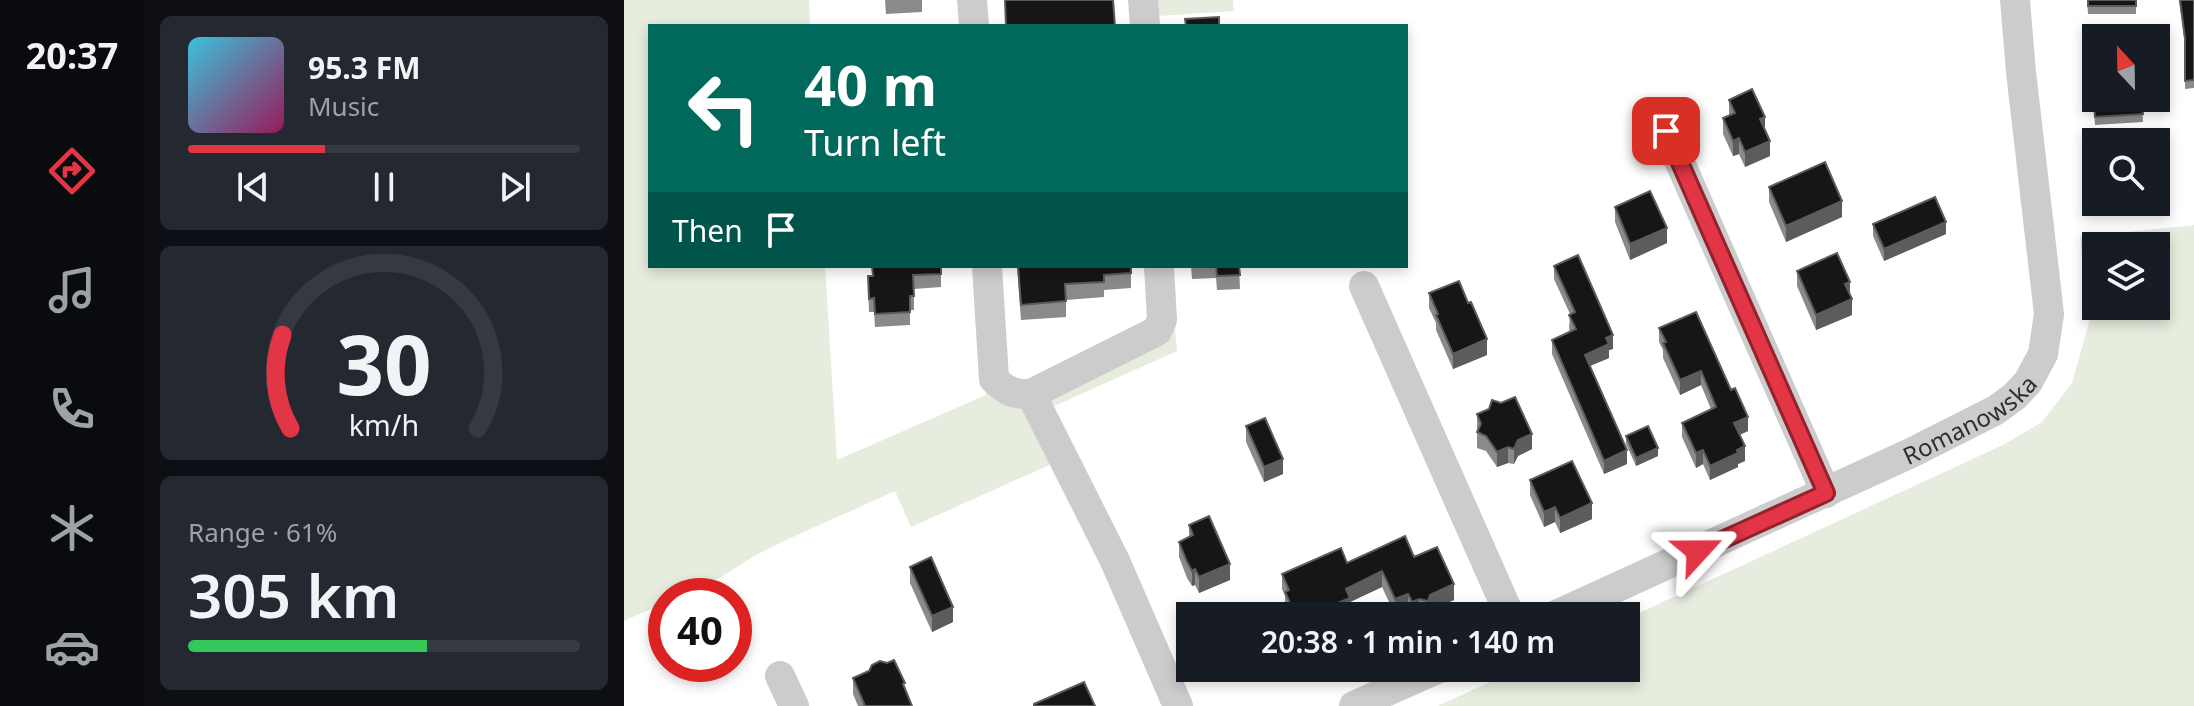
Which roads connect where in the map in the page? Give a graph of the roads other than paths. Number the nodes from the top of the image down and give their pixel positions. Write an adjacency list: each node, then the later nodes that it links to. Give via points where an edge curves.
1 (972, 0): 4 (street)
2 (1143, 0): 5 (street)
3 (2015, 0): 11 (street, Romanowska, via 2049,298 2043,354 2028,382 2002,406)
4 (974, 24)
5 (1145, 24)
6 (1666, 131): 11 (street)
7 (987, 268): 10 (street, via 994,379)
8 (1159, 268): 10 (street, via 1162,320 1157,331)
9 (1364, 286): 12 (street)
10 (1018, 392): 17 (street, via 1108,548)
11 (1826, 493): 13 (street, Romanowska)
12 (1504, 602)
13 (1585, 602)
14 (780, 676): 16 (street)
15 (1408, 682): 18 (street)
16 (794, 706)
17 (1178, 706)
18 (1354, 706)

